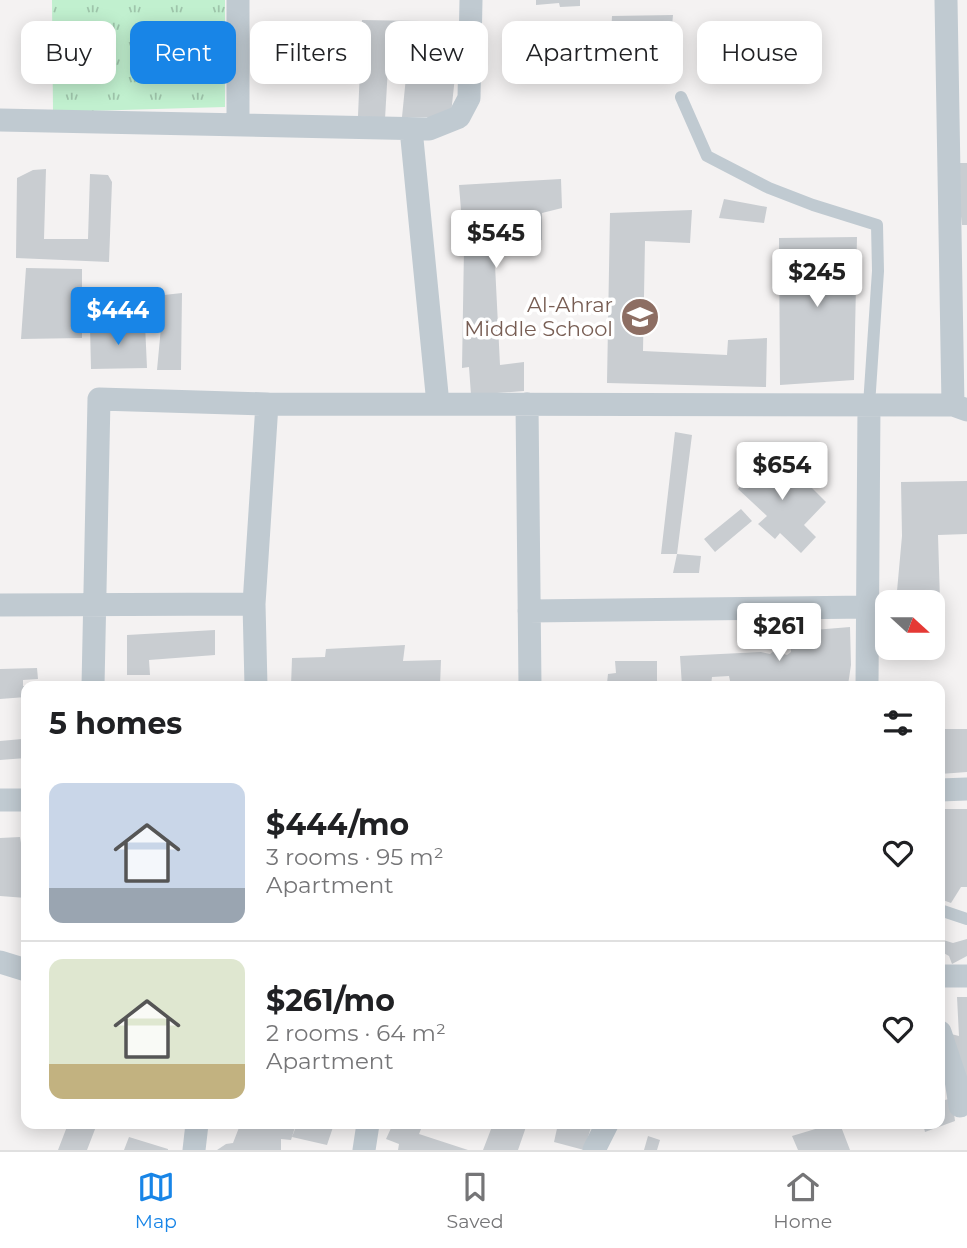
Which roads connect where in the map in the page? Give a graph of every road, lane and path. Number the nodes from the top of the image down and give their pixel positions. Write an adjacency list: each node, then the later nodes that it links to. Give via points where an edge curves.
1 (238, 0): 6 (street)
2 (471, 0): 7 (street, via 469,99 459,117 429,129)
3 (946, 0): 8 (street)
4 (681, 97): 12 (lane, via 707,156 769,188 877,225)
5 (0, 120): 6 (street)
6 (238, 125): 7 (street)
7 (411, 129): 10 (street)
8 (959, 244): 13 (street)
9 (267, 404): 10 (street); 14 (street); 16 (street, via 99,400)
10 (438, 404): 11 (street)
11 (527, 404): 12 (street); 18 (street)
12 (869, 405): 13 (street); 17 (street)
13 (960, 408)
14 (254, 604): 16 (street); 20 (street)
15 (0, 605): 16 (street)
16 (96, 605): 19 (street)
17 (868, 607): 18 (street); 22 (street)
18 (529, 611): 21 (street)
19 (93, 681)
20 (256, 681)
21 (530, 681)
22 (867, 681)
23 (967, 789): 24 (street)
24 (945, 790)
25 (0, 800): 26 (street)
26 (21, 800)
27 (945, 912): 28 (lane)
28 (967, 919)
29 (0, 962): 30 (street)
30 (21, 968)
31 (945, 976): 32 (street)
32 (967, 976)
33 (945, 1047): 34 (street)
34 (960, 1106)
35 (196, 1129): 38 (street)
36 (367, 1129): 39 (street)
37 (604, 1129): 40 (street)
38 (194, 1150)
39 (363, 1150)
40 (594, 1150)

